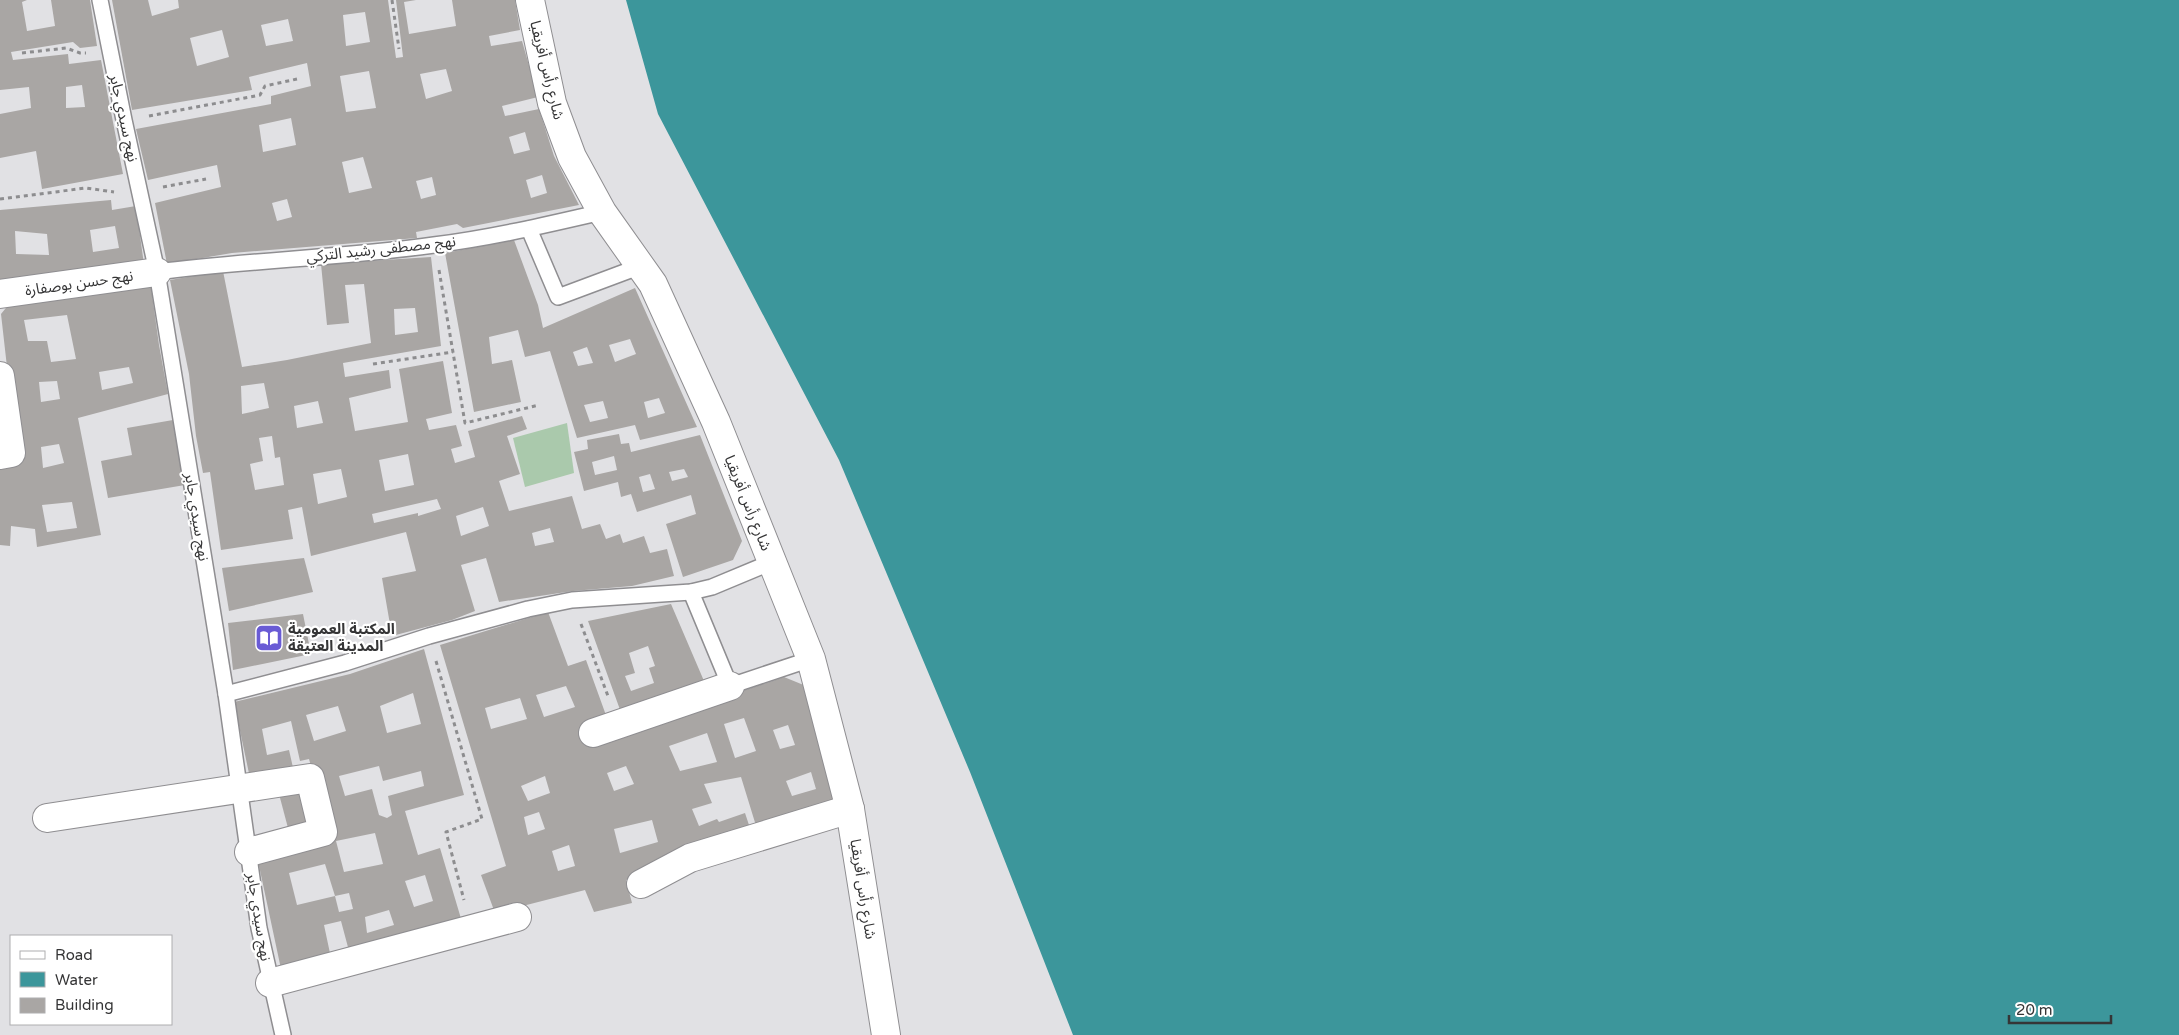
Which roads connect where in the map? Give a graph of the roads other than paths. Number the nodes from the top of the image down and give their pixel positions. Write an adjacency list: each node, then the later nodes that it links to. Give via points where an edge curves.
1 (100, 0): 6 (lane, نهج سيدي جابر)
2 (530, 0): 3 (street, شارع رأس أفريقيا, via 552,103 572,157)
3 (602, 212): 4 (lane, نهج مصطفى رشيد التركي); 5 (street, شارع رأس أفريقيا)
4 (528, 229): 5 (lane, via 558,297); 6 (lane, نهج مصطفى رشيد التركي, via 389,251 227,263)
5 (641, 266): 10 (street, شارع رأس أفريقيا, via 654,284 716,422)
6 (157, 272): 7 (street, نهج حسن بوصفارة); 14 (lane, نهج سيدي جابر)
7 (0, 294)
8 (0, 376): 9 (street, via 10,453)
9 (0, 455)
10 (772, 562): 11 (lane, via 712,587); 12 (street, شارع رأس أفريقيا)
11 (691, 592): 13 (lane); 14 (lane, via 572,600 528,609)
12 (811, 659): 13 (lane); 17 (street, شارع رأس أفريقيا)
13 (730, 686): 15 (street)
14 (226, 694): 16 (lane, نهج سيدي جابر)
15 (593, 733)
16 (239, 789): 18 (street); 19 (lane, نهج سيدي جابر); 19 (street, via 310,778 323,832)
17 (850, 809): 20 (street, via 690,858); 24 (street, شارع رأس أفريقيا)
18 (47, 818)
19 (249, 852): 22 (lane, نهج سيدي جابر)
20 (641, 884)
21 (517, 917): 22 (street)
22 (270, 983): 23 (lane, نهج سيدي جابر)
23 (283, 1035)
24 (886, 1035)

